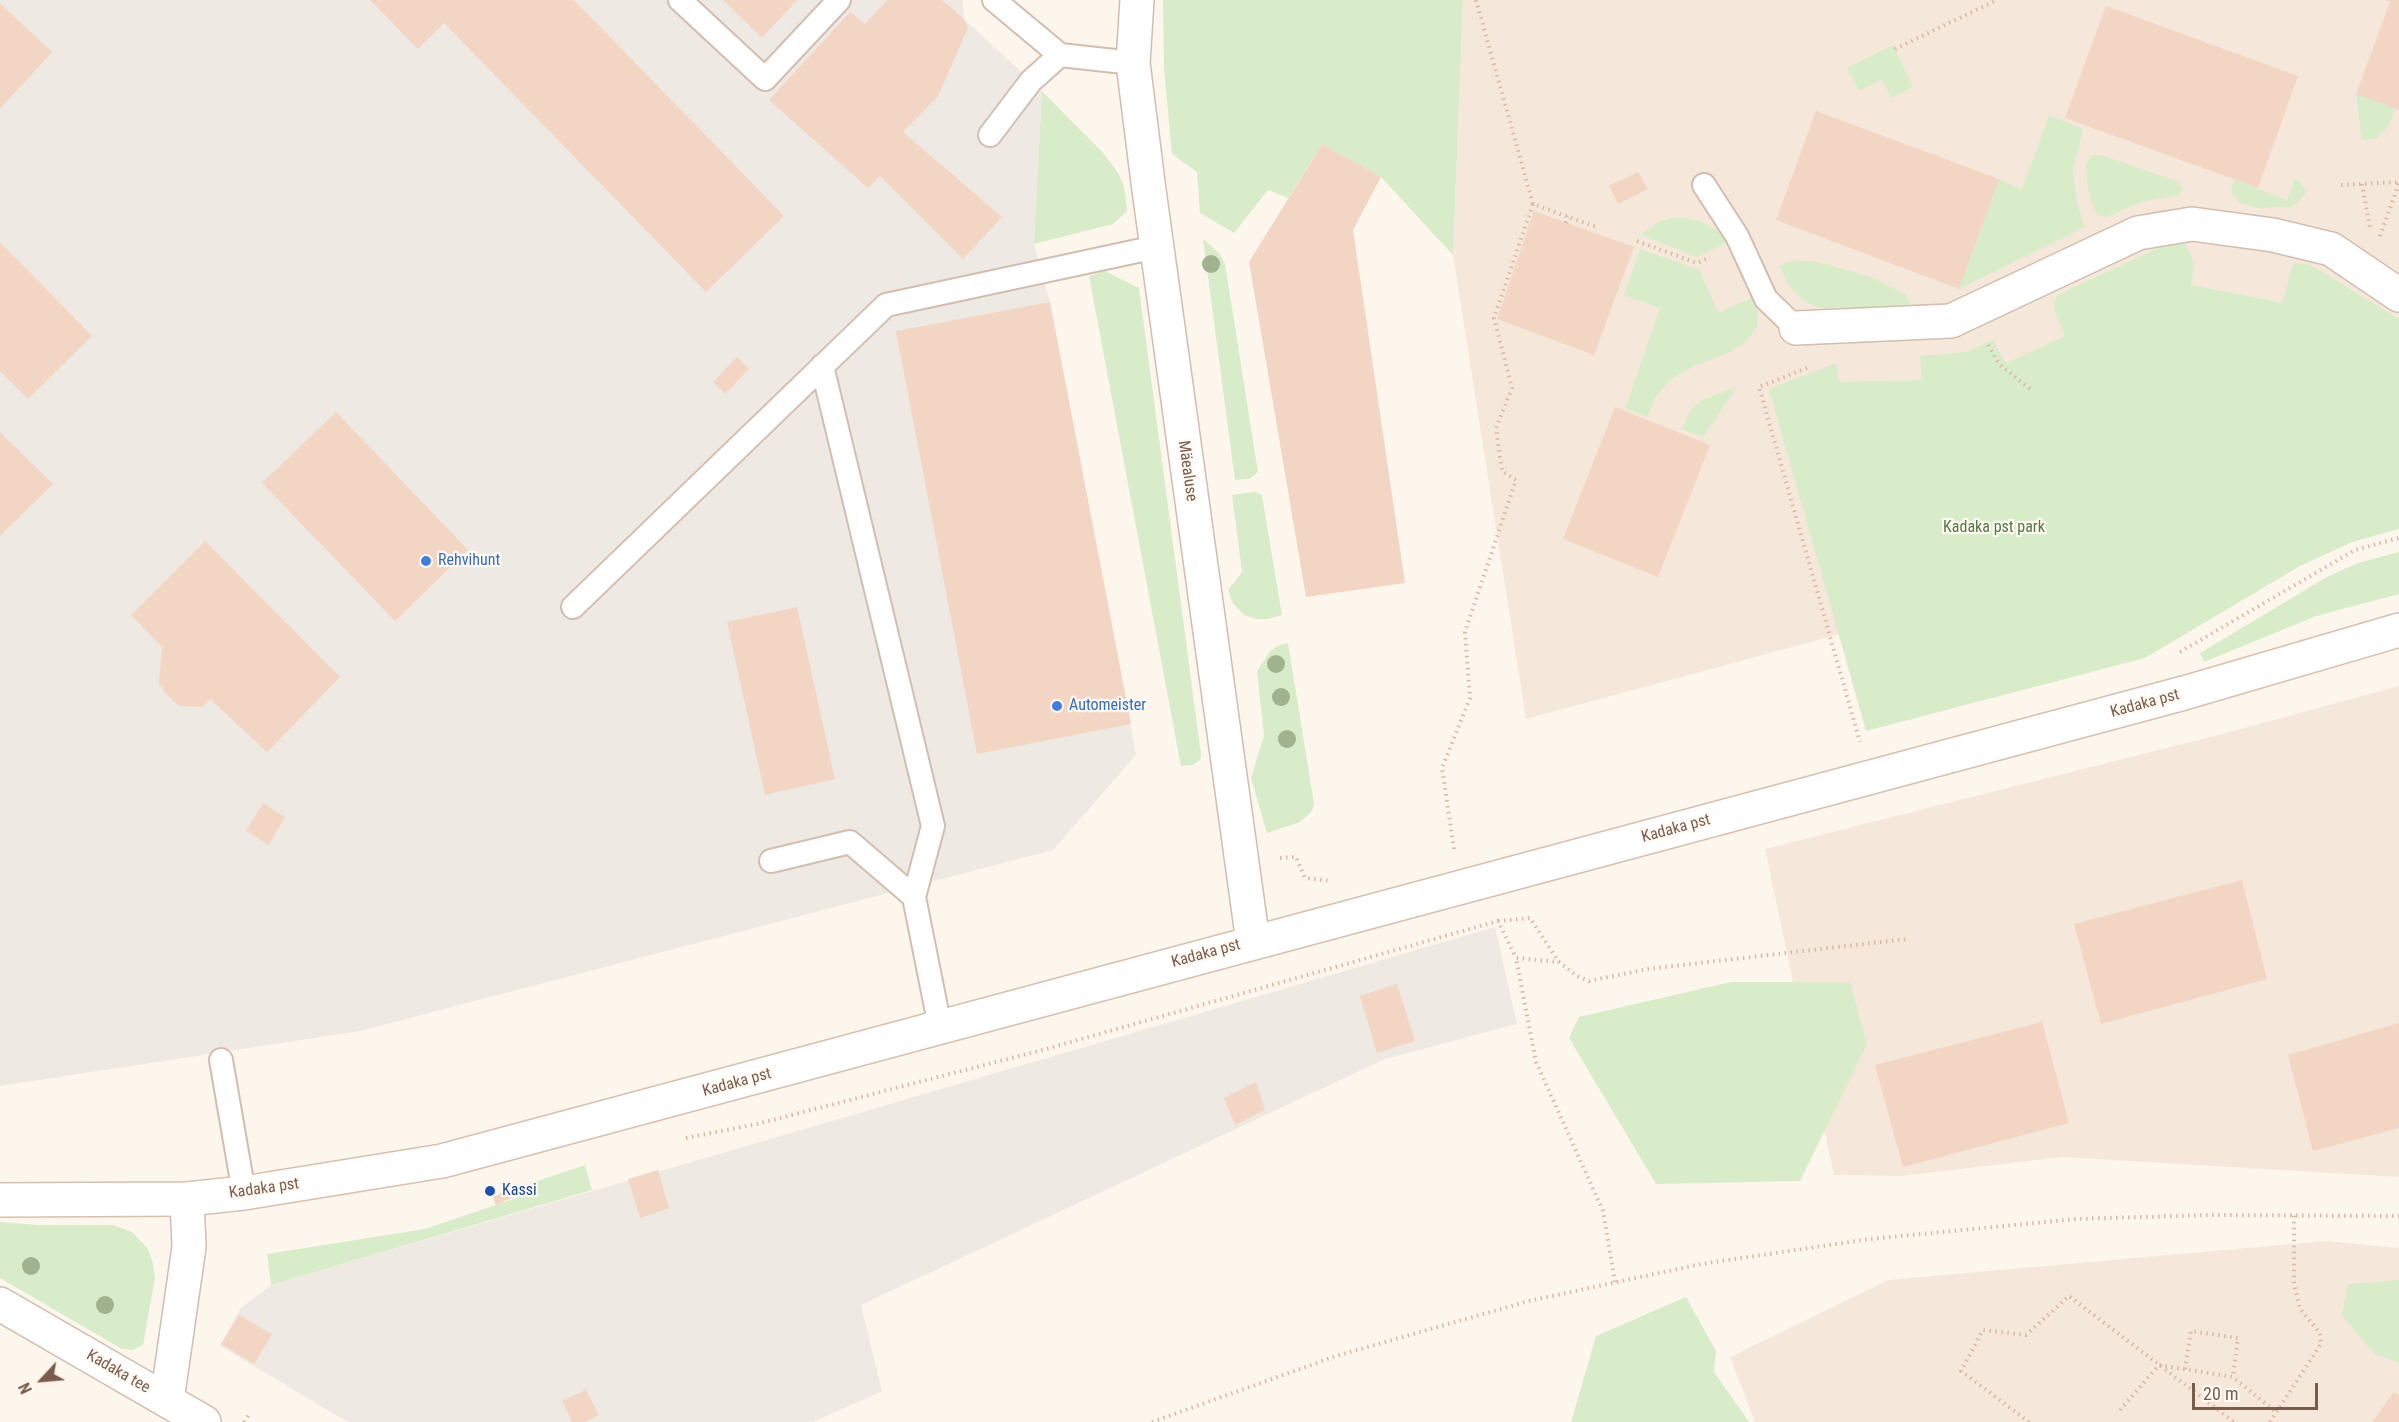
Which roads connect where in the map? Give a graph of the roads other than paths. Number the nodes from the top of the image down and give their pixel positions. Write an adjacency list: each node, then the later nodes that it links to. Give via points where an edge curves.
1 (680, 0): 2 (lane, via 765,80)
2 (839, 0)
3 (994, 0): 5 (lane)
4 (1137, 0): 6 (main road, Mäealuse)
5 (1060, 55): 6 (lane); 7 (lane, via 1031,81)
6 (1133, 63): 9 (main road, Mäealuse)
7 (990, 135)
8 (1704, 185): 11 (lane, via 1740,243 1766,299)
9 (1156, 247): 12 (lane, via 886,304); 17 (main road, Mäealuse)
10 (2399, 295): 11 (main road, via 2331,249 2273,235 2192,224 2138,233 1951,321)
11 (1796, 328)
12 (822, 366): 13 (lane); 16 (lane, via 933,826)
13 (573, 607)
14 (2399, 630): 17 (main road, Kadaka pst, via 2184,693)
15 (771, 861): 16 (lane, via 850,842)
16 (914, 897): 18 (lane)
17 (1253, 942): 18 (main road, Kadaka pst)
18 (940, 1027): 20 (main road, Kadaka pst, via 442,1161)
19 (221, 1060): 20 (lane)
20 (244, 1193): 21 (main road, Kadaka pst)
21 (187, 1199): 22 (main road, Kadaka pst); 24 (main road, via 189,1247)
22 (0, 1200)
23 (0, 1304): 24 (main road, Kadaka tee)
24 (166, 1400): 25 (main road, Kadaka tee)
25 (204, 1422)

